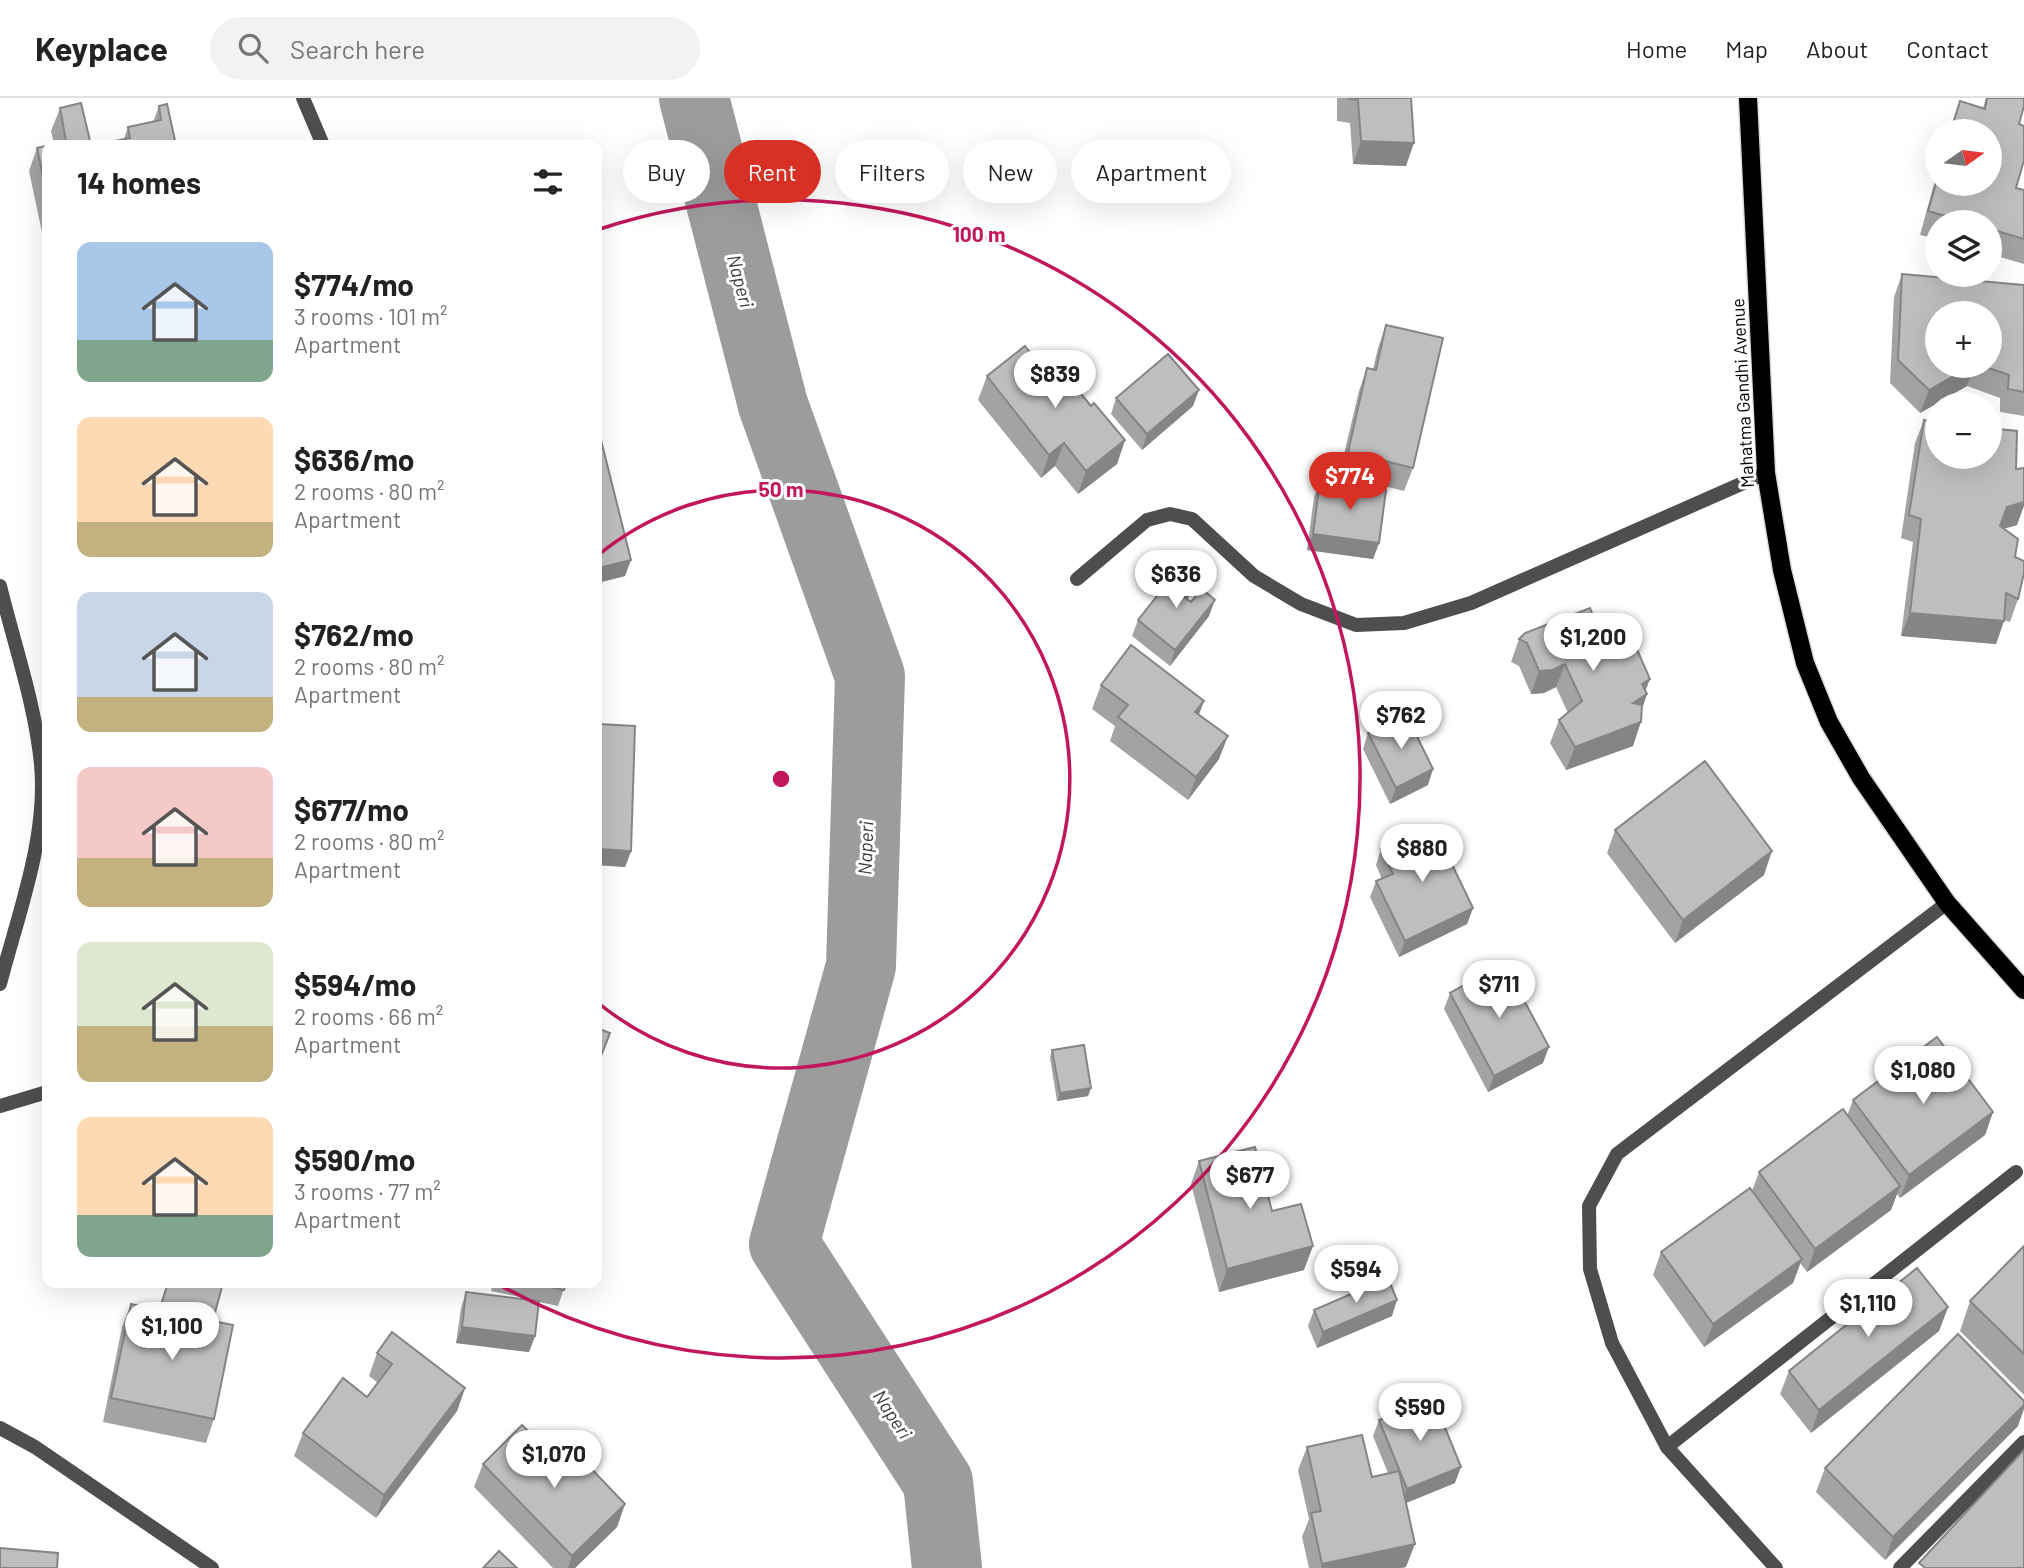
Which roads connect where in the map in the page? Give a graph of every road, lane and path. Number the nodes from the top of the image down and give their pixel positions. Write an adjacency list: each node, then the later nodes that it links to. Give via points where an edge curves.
1 (303, 98): 3 (street)
2 (1748, 98): 4 (main road, Mahatma Gandhi Avenue)
3 (321, 140)
4 (1766, 473): 5 (street, via 1471,603 1404,623 1356,625 1301,604 1254,576 1192,519 1170,513 1147,520); 7 (main road, Mahatma Gandhi Avenue, via 1782,570 1805,663 1829,722 1861,778)
5 (1077, 579)
6 (0, 586): 8 (street, via 41,764 40,814)
7 (1947, 903): 9 (main road, Mahatma Gandhi Avenue); 15 (street, via 1617,1154 1589,1206 1590,1269 1612,1343)
8 (0, 985)
9 (2024, 990)
10 (42, 1093): 11 (street)
11 (0, 1106)
12 (2016, 1172): 15 (street)
13 (0, 1427): 16 (street)
14 (2024, 1442): 18 (street)
15 (1667, 1447): 17 (street)
16 (212, 1568)
17 (1776, 1568)
18 (1900, 1568)

